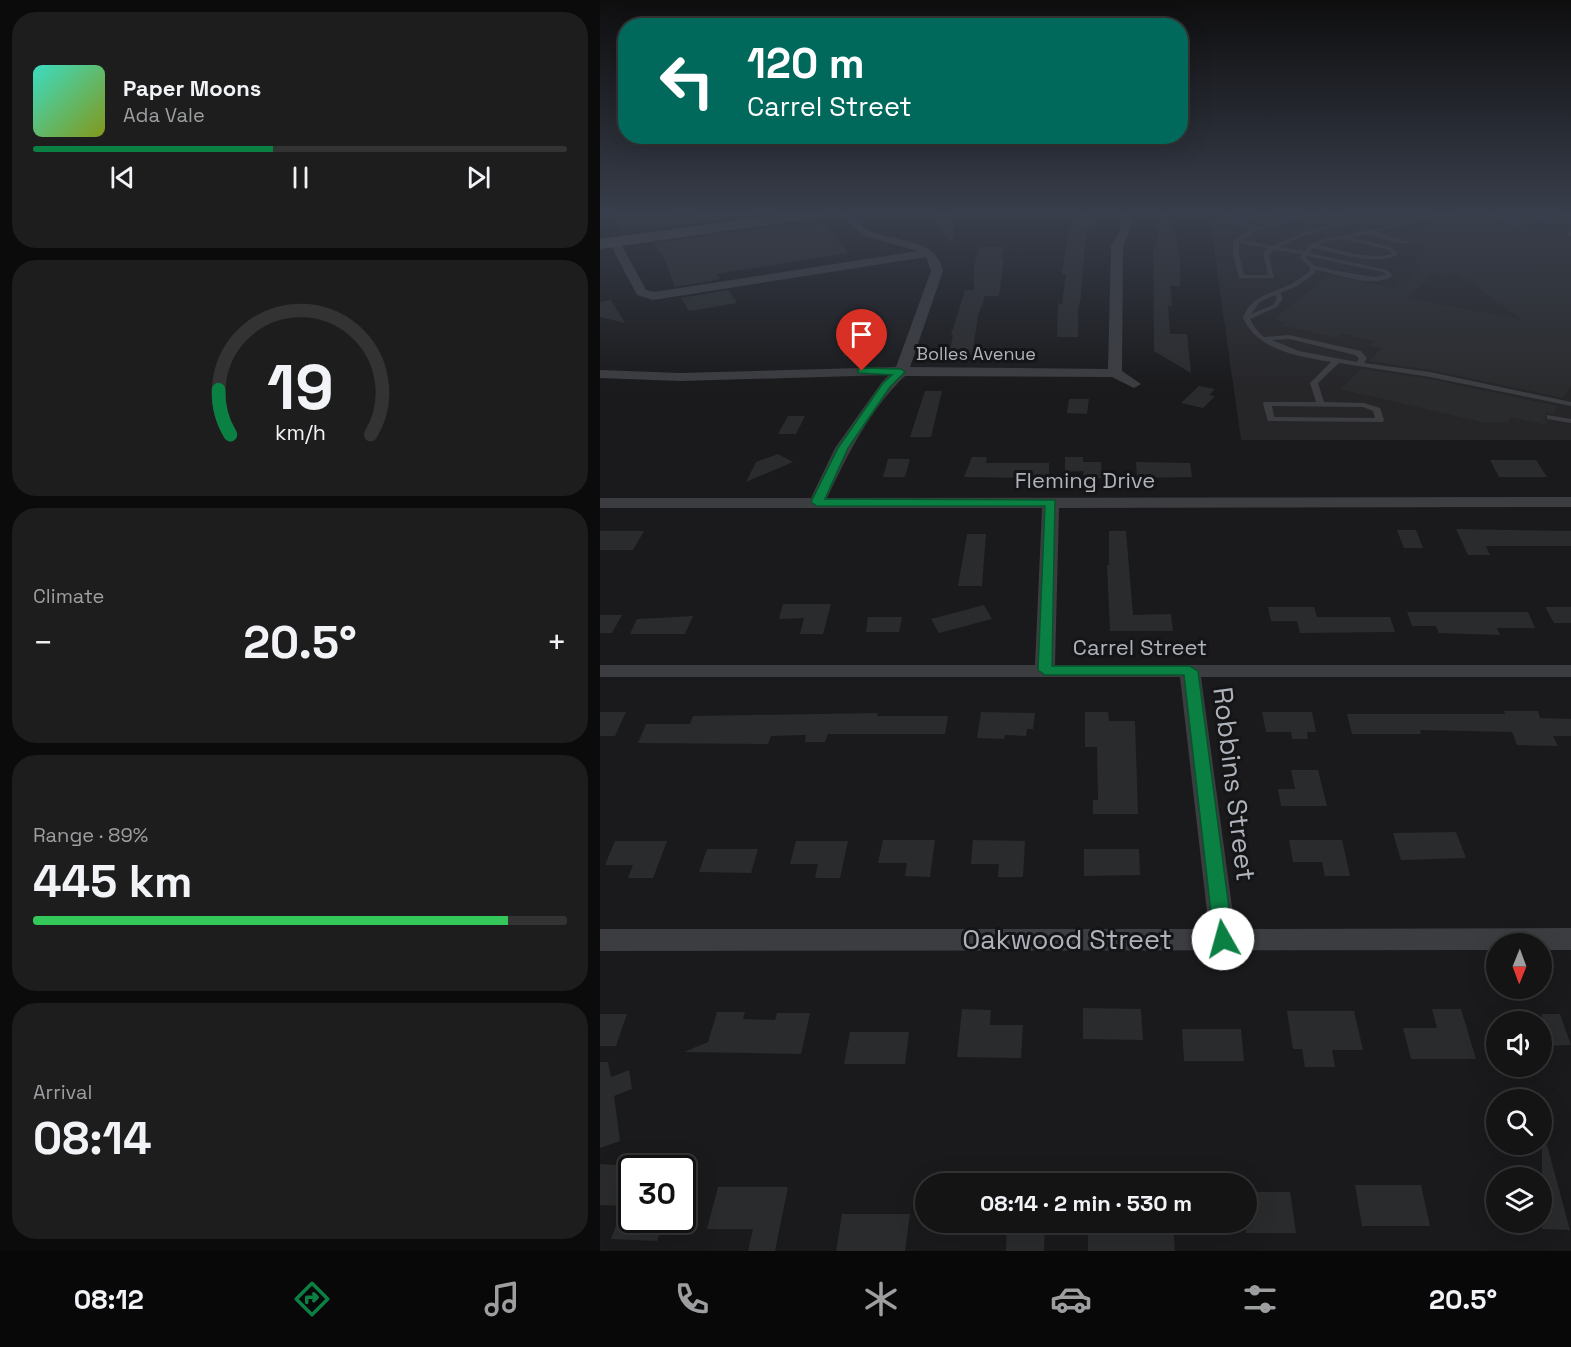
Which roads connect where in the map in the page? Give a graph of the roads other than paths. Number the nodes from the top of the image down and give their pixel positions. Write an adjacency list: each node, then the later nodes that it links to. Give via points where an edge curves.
1 (627, 271): 2 (street, via 648,296)
2 (814, 271)
3 (937, 271): 15 (street)
4 (1117, 271): 16 (street)
5 (1240, 271): 6 (lane, via 1241,277 1272,277)
6 (1271, 271)
7 (1313, 271): 10 (lane)
8 (1335, 271): 9 (lane, via 1372,279 1390,276)
9 (1385, 271)
10 (1276, 292): 11 (lane, via 1251,306); 11 (lane, via 1280,298 1275,306)
11 (1246, 318): 12 (lane)
12 (1263, 339): 13 (lane); 14 (lane, via 1289,337 1358,353 1363,358)
13 (1337, 361): 14 (lane); 19 (lane, via 1314,383)
14 (1359, 364): 20 (lane)
15 (901, 372): 16 (street, Bolles Avenue); 17 (street, Bolles Avenue, via 680,378); 23 (street, via 887,385 843,448)
16 (1115, 373): 18 (street, Bolles Avenue)
17 (600, 374)
18 (1134, 384)
19 (1321, 404): 19 (lane, via 1267,404 1271,419 1380,420 1377,410 1364,405)
20 (1571, 404)
21 (1550, 417): 22 (lane)
22 (1571, 421)
23 (817, 502): 24 (street, Fleming Drive); 26 (street, Fleming Drive)
24 (1051, 502): 25 (street, Fleming Drive); 27 (street)
25 (1571, 502)
26 (600, 503)
27 (1045, 670): 28 (street, Carrel Street); 29 (street, Carrel Street)
28 (600, 671)
29 (1190, 671): 30 (street, Carrel Street); 31 (street, Robbins Street)
30 (1571, 671)
31 (1223, 939): 32 (street, Oakwood Street); 33 (street, Oakwood Street)
32 (1571, 939)
33 (600, 940)

